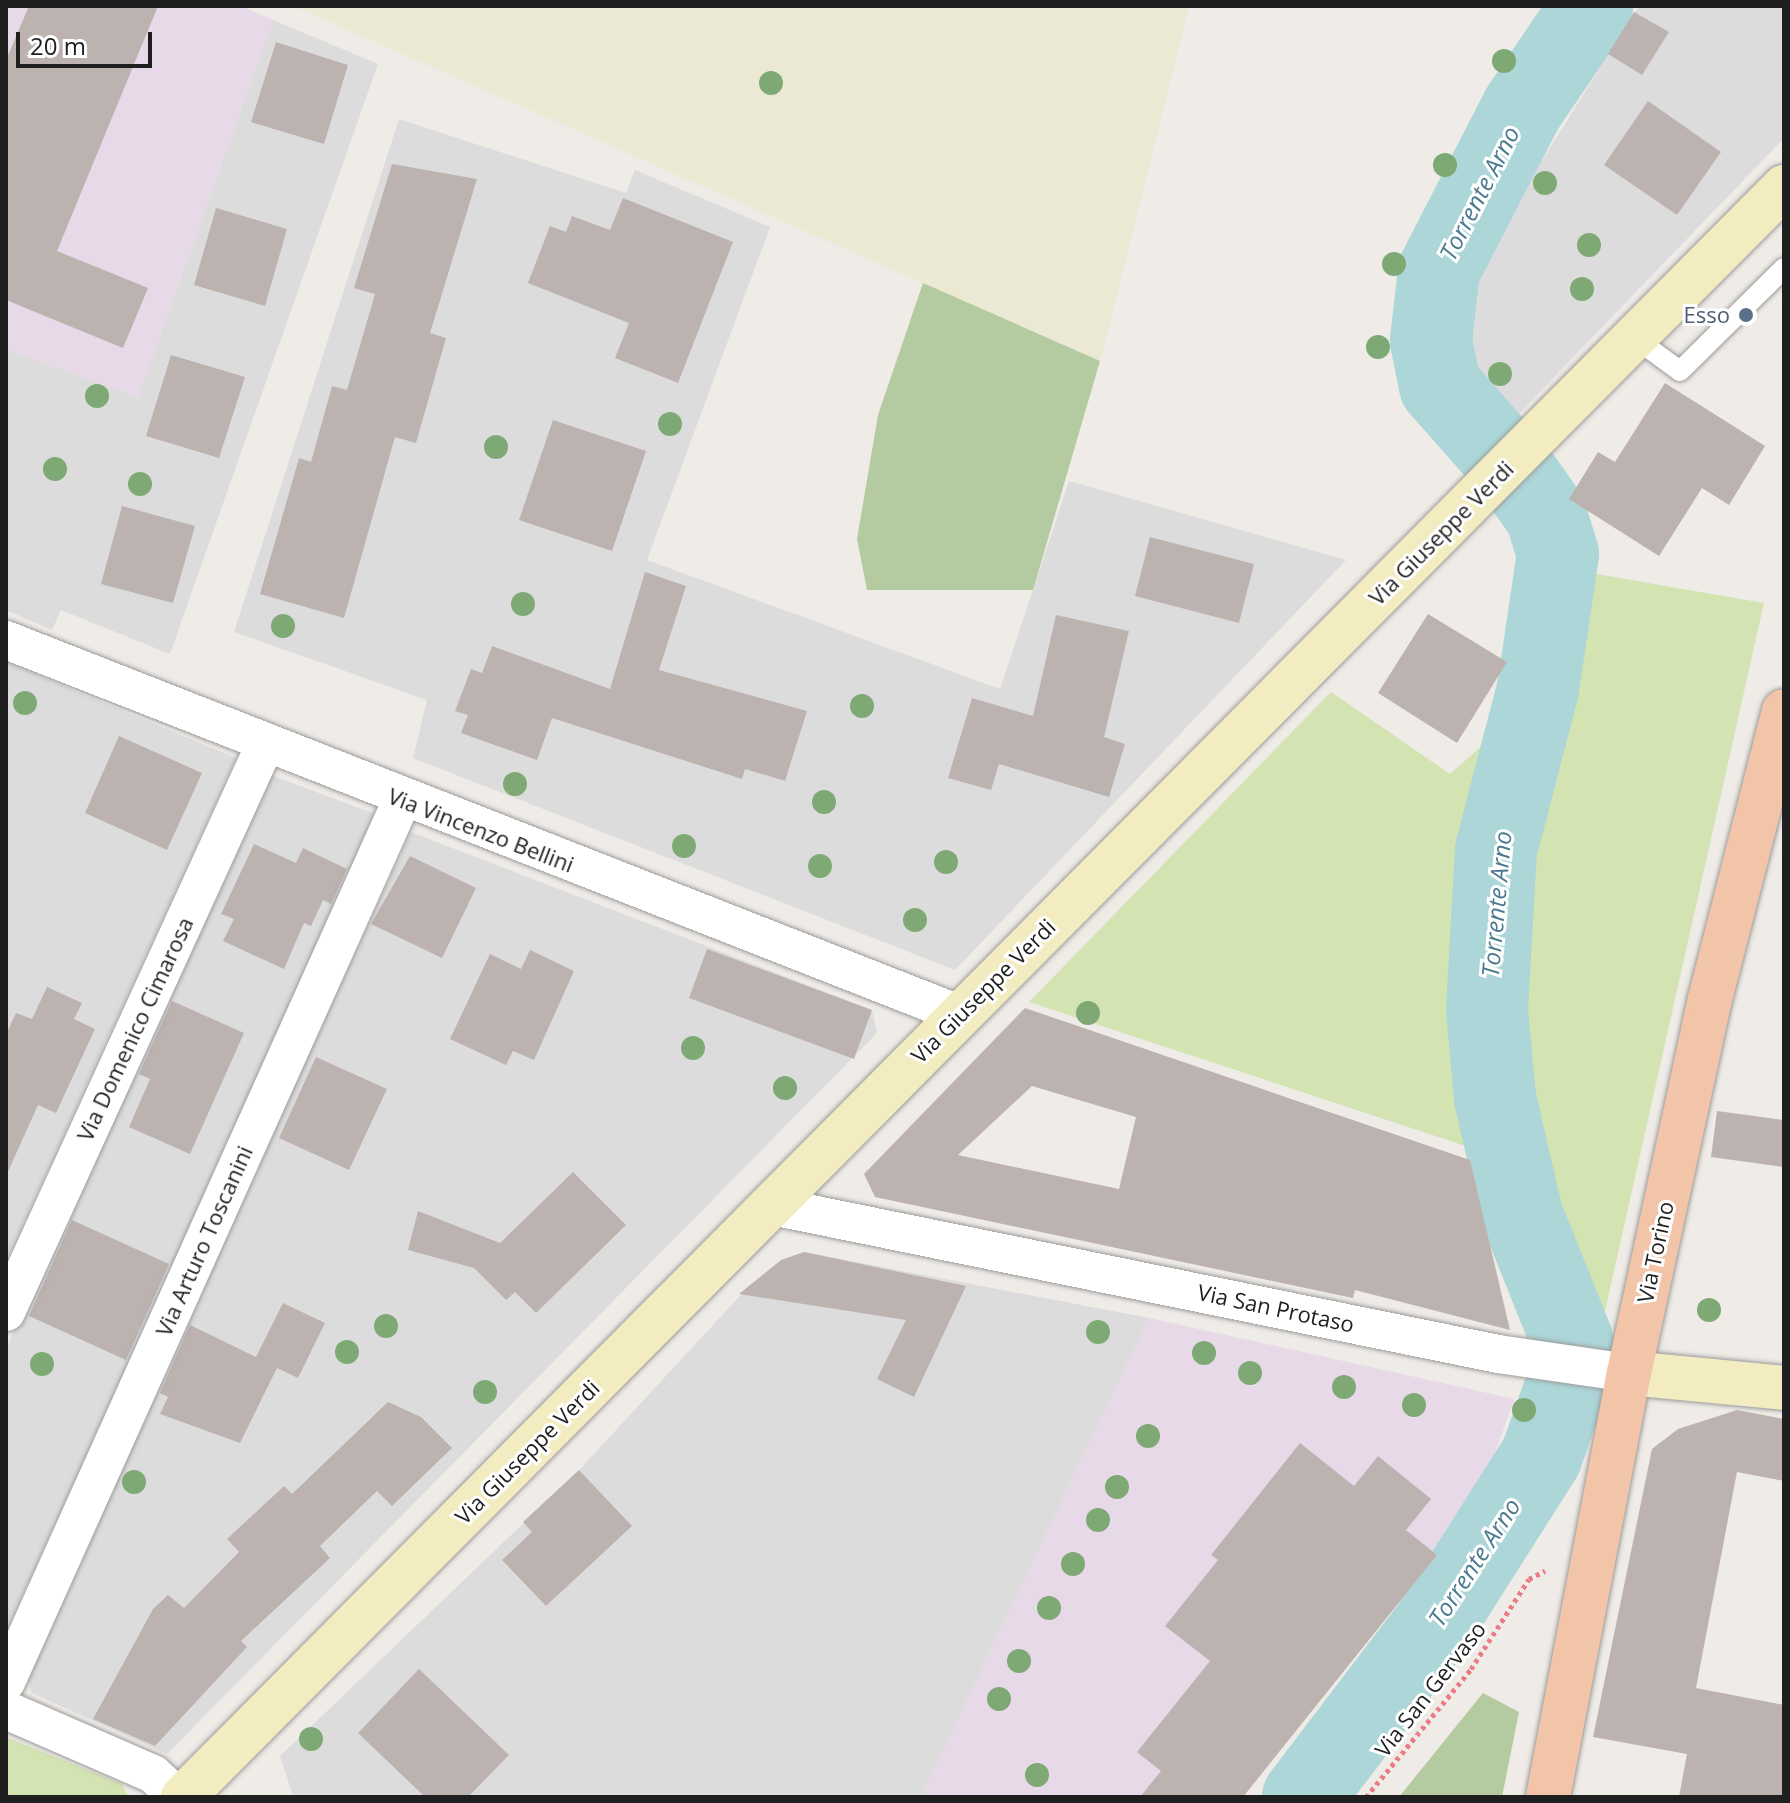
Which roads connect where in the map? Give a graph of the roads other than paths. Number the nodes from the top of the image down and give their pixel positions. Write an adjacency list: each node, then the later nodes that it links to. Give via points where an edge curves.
1 (1784, 187): 3 (street, Via Giuseppe Verdi)
2 (1784, 268): 3 (lane, via 1680,371)
3 (1636, 339): 8 (street, Via Giuseppe Verdi)
4 (6, 640): 6 (street, Via Vincenzo Bellini)
5 (1784, 711): 11 (main road, Via Torino)
6 (264, 747): 7 (street, Via Vincenzo Bellini); 10 (street, Via Domenico Cimarosa)
7 (402, 800): 8 (street, Via Vincenzo Bellini); 13 (street, Via Arturo Toscanini)
8 (959, 1014): 9 (street, Via Giuseppe Verdi)
9 (772, 1206): 11 (street, Via San Protaso, via 1498,1354); 15 (street, Via Giuseppe Verdi)
10 (6, 1312)
11 (1613, 1370): 12 (street, Via San Protaso); 16 (main road, Via Torino, via 1595,1548)
12 (1784, 1388)
13 (6, 1682)
14 (6, 1710): 15 (street, via 153,1774)
15 (181, 1797)
16 (1548, 1797)

